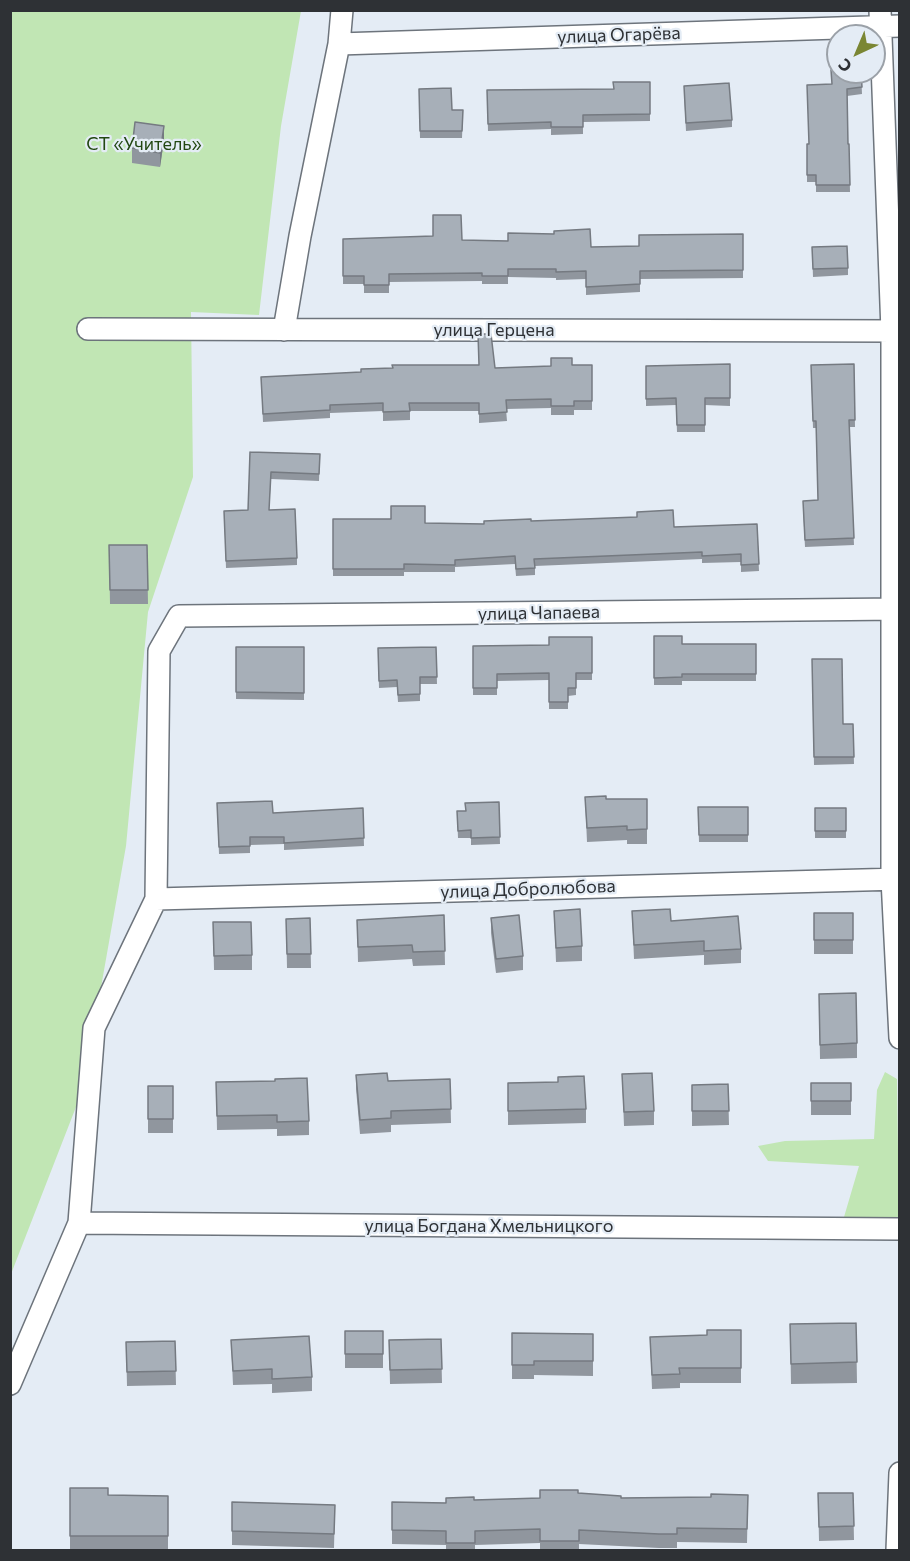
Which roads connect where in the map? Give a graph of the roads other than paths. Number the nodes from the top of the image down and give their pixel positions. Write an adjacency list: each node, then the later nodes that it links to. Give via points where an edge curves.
1 (342, 10): 3 (street)
2 (887, 21): 3 (street, улица Огарёва); 6 (street)
3 (339, 45): 5 (street)
4 (88, 329): 5 (street, улица Герцена)
5 (284, 330): 6 (street, улица Герцена)
6 (896, 331): 7 (street)
7 (895, 609): 8 (street); 9 (street, улица Чапаева, via 179,616 159,651)
8 (896, 879): 9 (street, улица Добролюбова); 10 (street)
9 (156, 898): 11 (street, via 94,1028)
10 (900, 1038)
11 (79, 1223): 12 (street, улица Богдана Хмельницкого); 13 (street)
12 (900, 1229)
13 (10, 1384)
14 (900, 1473): 15 (street)
15 (897, 1551)

